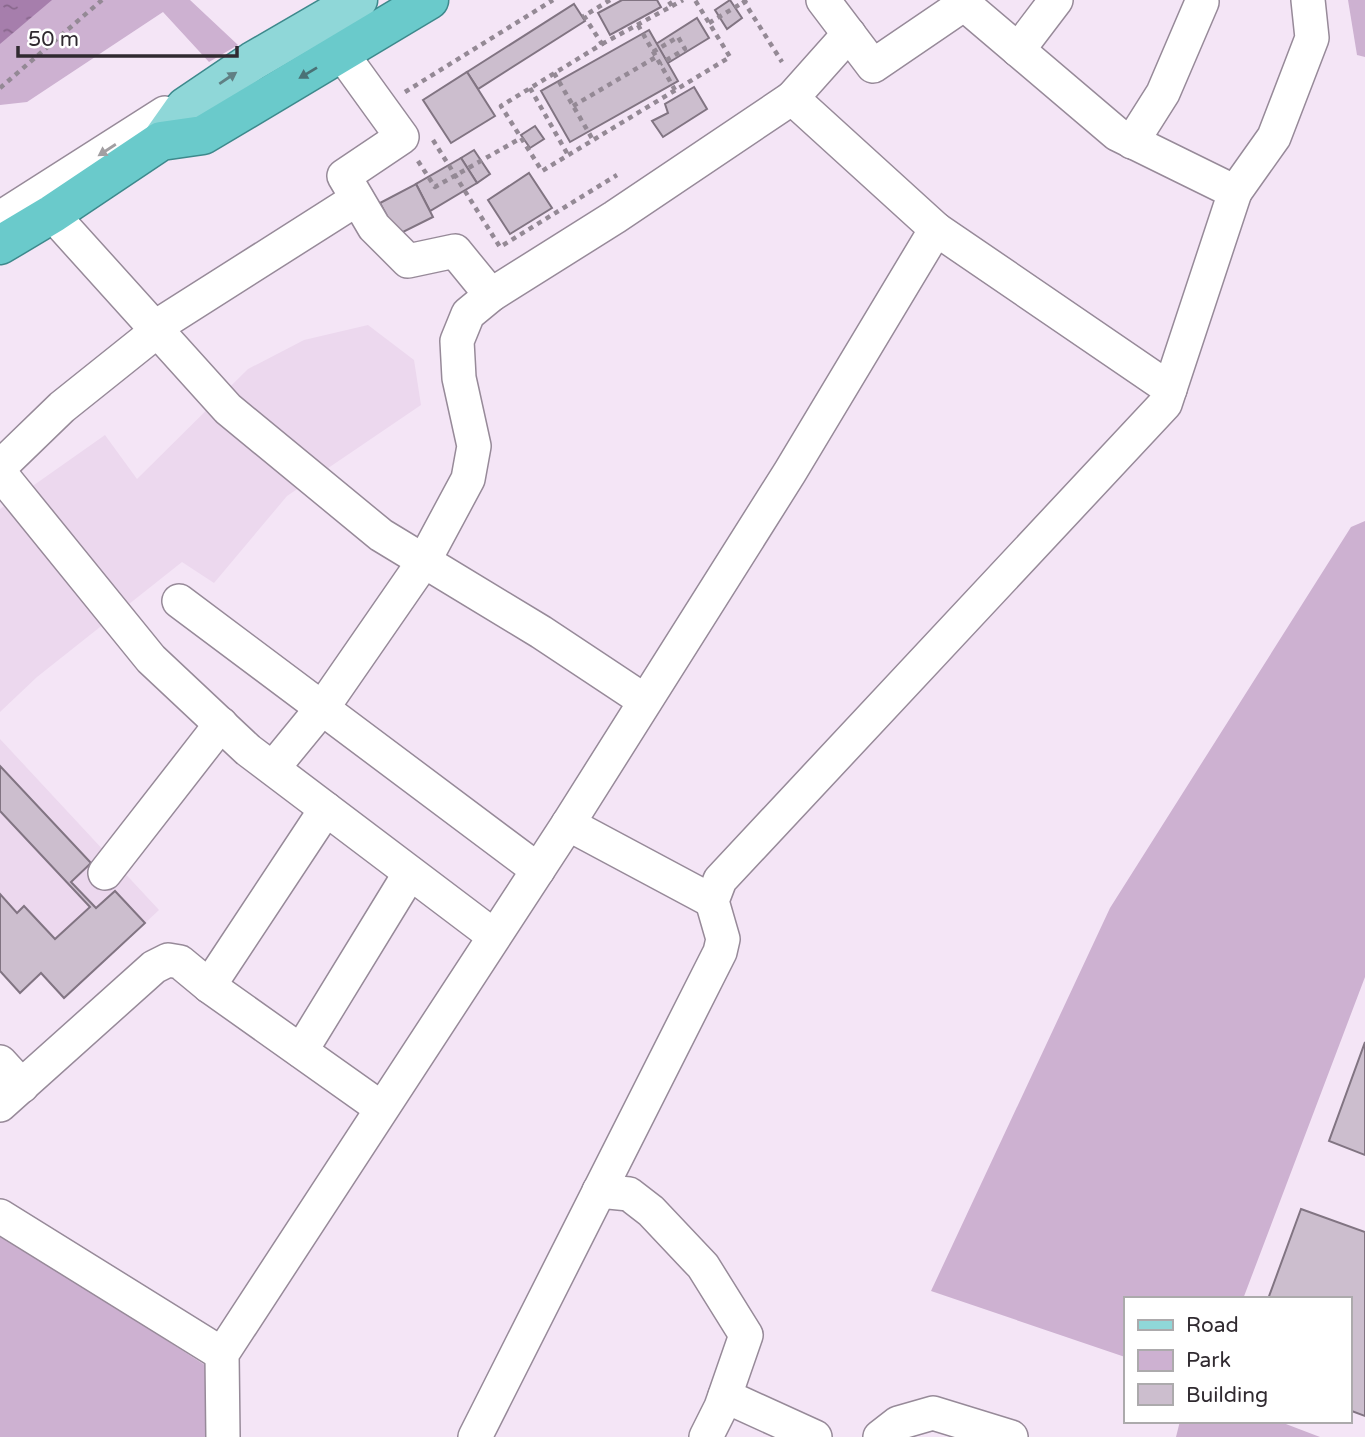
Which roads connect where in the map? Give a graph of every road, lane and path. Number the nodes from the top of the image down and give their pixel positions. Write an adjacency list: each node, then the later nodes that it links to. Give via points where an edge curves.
1 (102, 0): 25 (path)
2 (358, 0): 30 (main road, one-way to 2, via 254,61)
3 (429, 0): 20 (highway)
4 (553, 0): 28 (path, via 403,93)
5 (610, 0): 18 (path, via 584,16)
6 (668, 0): 14 (path)
7 (683, 0): 14 (path)
8 (695, 0): 15 (path)
9 (823, 0): 17 (street)
10 (1056, 0): 19 (street)
11 (1308, 0): 38 (street, via 1312,38 1274,137)
12 (745, 1): 15 (path); 24 (path)
13 (1202, 2): 34 (street, via 1163,93)
14 (671, 6): 16 (path)
15 (709, 23): 27 (path, via 730,57)
16 (638, 25): 18 (path); 21 (path)
17 (849, 34): 19 (street, via 873,66 964,4); 24 (street)
18 (602, 44): 23 (path)
19 (1018, 50): 34 (street, via 1117,135)
20 (341, 54): 30 (highway, one-way to 30, via 203,135); 31 (street)
21 (655, 54): 22 (path); 22 (path, via 678,37 685,49); 29 (path)
22 (660, 64): 27 (path)
23 (554, 73): 26 (path); 29 (path)
24 (790, 83): 42 (street); 44 (street, via 615,217)
25 (0, 88)
26 (530, 88): 32 (path, via 501,106); 35 (path)
27 (675, 90): 33 (path)
28 (410, 103)
29 (573, 106): 33 (path)
30 (163, 127): 40 (highway); 41 (street, one-way to 41)
31 (416, 136): 37 (path); 37 (path, via 435,187); 39 (street, via 344,176)
32 (521, 138): 35 (path, via 542,171); 37 (path)
33 (593, 140): 35 (path)
34 (1132, 142): 38 (street)
35 (568, 155)
36 (626, 169): 37 (path, via 500,247)
37 (456, 176)
38 (1235, 192): 46 (street)
39 (357, 199): 44 (street, via 374,228 408,261 455,251); 45 (street)
40 (52, 214): 43 (highway); 45 (street)
41 (0, 219)
42 (936, 229): 46 (street); 51 (street)
43 (0, 245)
44 (491, 295): 49 (street, via 468,314 457,341 459,379 474,446 468,478)
45 (156, 329): 47 (street, via 62,407); 49 (street, via 228,409 381,535)
46 (1170, 389): 60 (street, via 1165,404 720,880)
47 (0, 467)
48 (0, 473): 53 (street, via 151,659)
49 (424, 561): 51 (street); 52 (street)
50 (180, 601): 52 (street)
51 (646, 701): 56 (street)
52 (323, 707): 54 (street); 57 (street)
53 (221, 724): 54 (street); 58 (street)
54 (273, 768): 55 (street)
55 (326, 809): 59 (street); 62 (street)
56 (568, 824): 57 (street); 60 (street)
57 (538, 870): 61 (street)
58 (106, 873)
59 (410, 873): 61 (street); 63 (street)
60 (712, 901): 67 (street, via 723,939 720,951)
61 (494, 936): 66 (street)
62 (209, 986): 63 (street); 65 (street, via 180,962 168,960 154,967)
63 (301, 1051): 66 (street)
64 (0, 1062): 65 (street)
65 (11, 1096)
66 (381, 1108): 69 (street)
67 (599, 1191): 70 (street, via 629,1194 704,1266 746,1335); 72 (street)
68 (0, 1216): 69 (street)
69 (222, 1354): 71 (street)
70 (725, 1396): 73 (street); 74 (street)
71 (223, 1437)
72 (474, 1437)
73 (706, 1437)
74 (815, 1437)
75 (880, 1437): 76 (street, via 898,1423 933,1413)
76 (1012, 1437)

